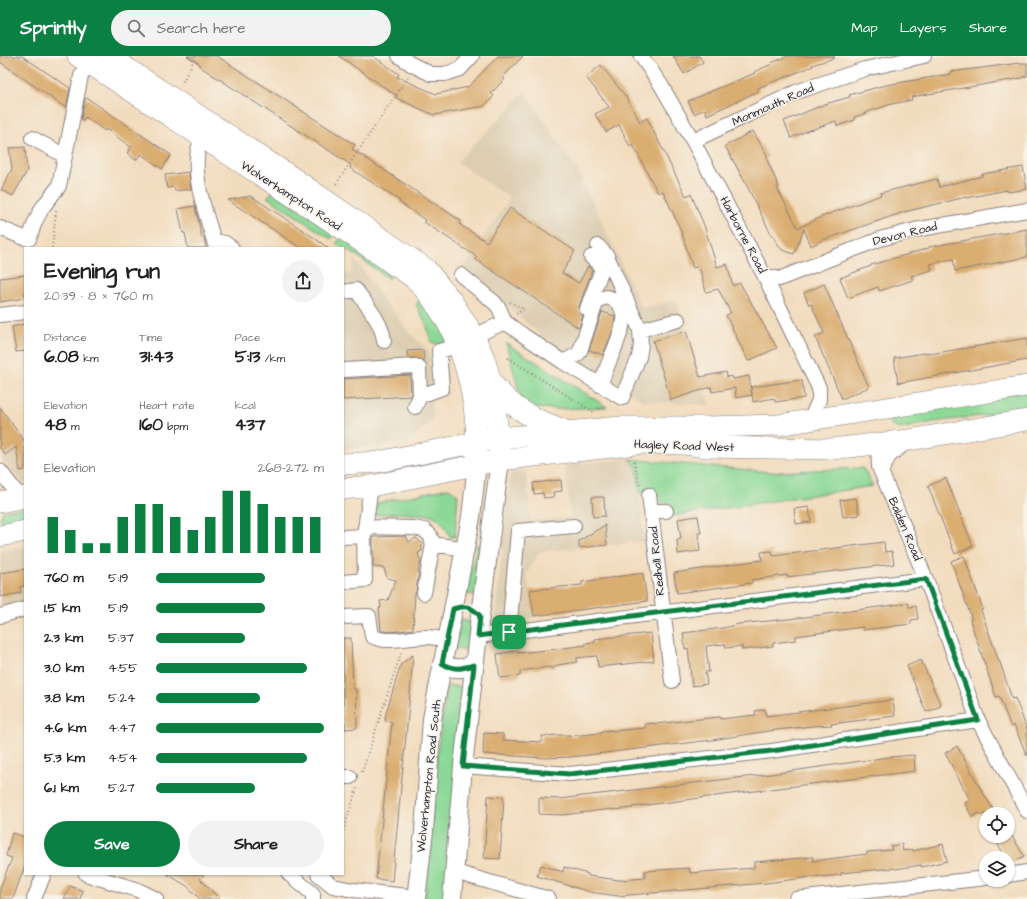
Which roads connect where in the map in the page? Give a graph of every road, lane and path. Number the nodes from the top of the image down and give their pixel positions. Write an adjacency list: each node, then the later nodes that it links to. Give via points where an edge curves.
1 (196, 56): 8 (path)
2 (399, 56): 7 (street)
3 (472, 56): 7 (street, via 460,69 445,74 431,74)
4 (641, 56): 11 (street, Harborne Road)
5 (924, 56): 11 (street, Monmouth Road, via 865,69 796,92)
6 (92, 58): 9 (highway, Wolverhampton Road); 12 (street, via 81,76)
7 (415, 66): 13 (path)
8 (181, 86)
9 (207, 131): 17 (street, via 198,148 196,169); 29 (highway, Wolverhampton Road, via 419,283 454,336)
10 (32, 138): 12 (street)
11 (693, 141): 21 (street, Harborne Road)
12 (65, 156): 16 (street, via 59,186 42,208 29,238)
13 (336, 184)
14 (56, 209): 18 (path)
15 (1027, 210): 21 (street, Devon Road, via 915,230 880,239 779,279)
16 (0, 228)
17 (215, 245): 19 (street, via 225,243)
18 (52, 247)
19 (231, 247)
20 (461, 275): 26 (street, via 495,303)
21 (764, 275): 38 (street, Harborne Road, via 819,388 819,400)
22 (344, 292): 28 (street, via 356,290 380,325)
23 (24, 312): 24 (street)
24 (0, 315)
25 (678, 320): 27 (street)
26 (505, 322): 29 (street); 31 (street)
27 (640, 330): 31 (street, via 607,256 594,251 601,272); 34 (street, via 639,357 622,398)
28 (384, 341)
29 (466, 341): 32 (street, via 439,351 442,388 417,402 419,368 416,366); 33 (highway, Wolverhampton Road, via 484,358); 43 (highway, Wolverhampton Road, via 466,365 473,397)
30 (508, 358): 36 (path)
31 (563, 362): 34 (street); 34 (street, via 580,351 597,300 607,297 615,300 622,309 624,324)
32 (345, 370)
33 (490, 382): 40 (highway, via 518,408 534,418); 41 (highway, Wolverhampton Road)
34 (600, 385)
35 (1027, 386): 37 (highway, Hagley Road West)
36 (595, 413)
37 (883, 413): 38 (highway, Hagley Road West); 42 (highway, via 882,426 892,434); 44 (highway, via 876,426)
38 (810, 420): 40 (highway, Hagley Road West, via 778,425 709,428 622,427)
39 (1027, 420): 42 (highway, Hagley Road West)
40 (570, 432): 41 (highway, Hagley Road West)
41 (499, 438): 43 (highway, Hagley Road West); 46 (highway, Wolverhampton Road)
42 (909, 440): 44 (highway, Hagley Road West); 50 (street, via 889,456)
43 (477, 441): 47 (highway, Hagley Road West, via 378,462); 48 (highway, Wolverhampton Road)
44 (878, 444): 46 (highway, Hagley Road West, via 806,449 641,443); 50 (street, Balden Road)
45 (633, 457): 53 (path, via 642,496)
46 (500, 460): 48 (highway, Hagley Road West); 69 (main road)
47 (344, 464)
48 (477, 464): 51 (highway, Hagley Road West); 61 (main road, Wolverhampton Road South)
49 (0, 471): 54 (street)
50 (881, 472): 62 (street, Balden Road)
51 (372, 486): 52 (highway, Hagley Road West); 58 (street)
52 (344, 489)
53 (649, 496): 55 (street, Redhall Road)
54 (9, 500)
55 (652, 511): 56 (street, Redhall Road); 67 (street, Redhall Road)
56 (666, 511)
57 (574, 526): 71 (street, via 518,531)
58 (365, 532): 59 (street); 60 (street, via 413,528 424,530 430,535); 63 (street, via 365,580)
59 (344, 536)
60 (433, 544): 61 (street); 64 (street)
61 (465, 549): 65 (main road, Wolverhampton Road South)
62 (926, 579): 67 (street); 78 (street, Balden Road)
63 (344, 582)
64 (424, 593)
65 (453, 609): 69 (main road, via 463,606 474,609); 73 (main road, Wolverhampton Road South)
66 (24, 610): 68 (street)
67 (663, 612): 71 (street); 77 (street, Redhall Road)
68 (0, 616)
69 (480, 616): 72 (main road)
70 (344, 617): 73 (street, via 369,616 372,636 376,638 400,640 428,637)
71 (509, 632): 72 (street)
72 (478, 636): 76 (main road)
73 (447, 640): 75 (main road, Wolverhampton Road South)
74 (401, 653): 80 (path)
75 (442, 664): 76 (main road, via 461,669); 93 (main road, Wolverhampton Road South, via 432,719 424,831)
76 (474, 665): 79 (main road)
77 (672, 681)
78 (978, 720): 79 (street, via 772,751 570,774); 81 (street, Balden Road)
79 (463, 766): 83 (main road)
80 (353, 780): 82 (path)
81 (1027, 811)
82 (344, 826)
83 (455, 872): 97 (main road); 98 (street)
84 (1027, 872): 85 (street)
85 (1015, 874)
86 (44, 875): 94 (street)
87 (93, 875): 90 (street)
88 (290, 875): 96 (street, via 313,894)
89 (319, 875): 93 (street, via 333,886)
90 (119, 879): 92 (street)
91 (979, 879): 99 (street)
92 (136, 895): 95 (street)
93 (416, 898)
94 (34, 899)
95 (156, 899)
96 (313, 899)
97 (452, 899)
98 (550, 899)
99 (796, 899)

